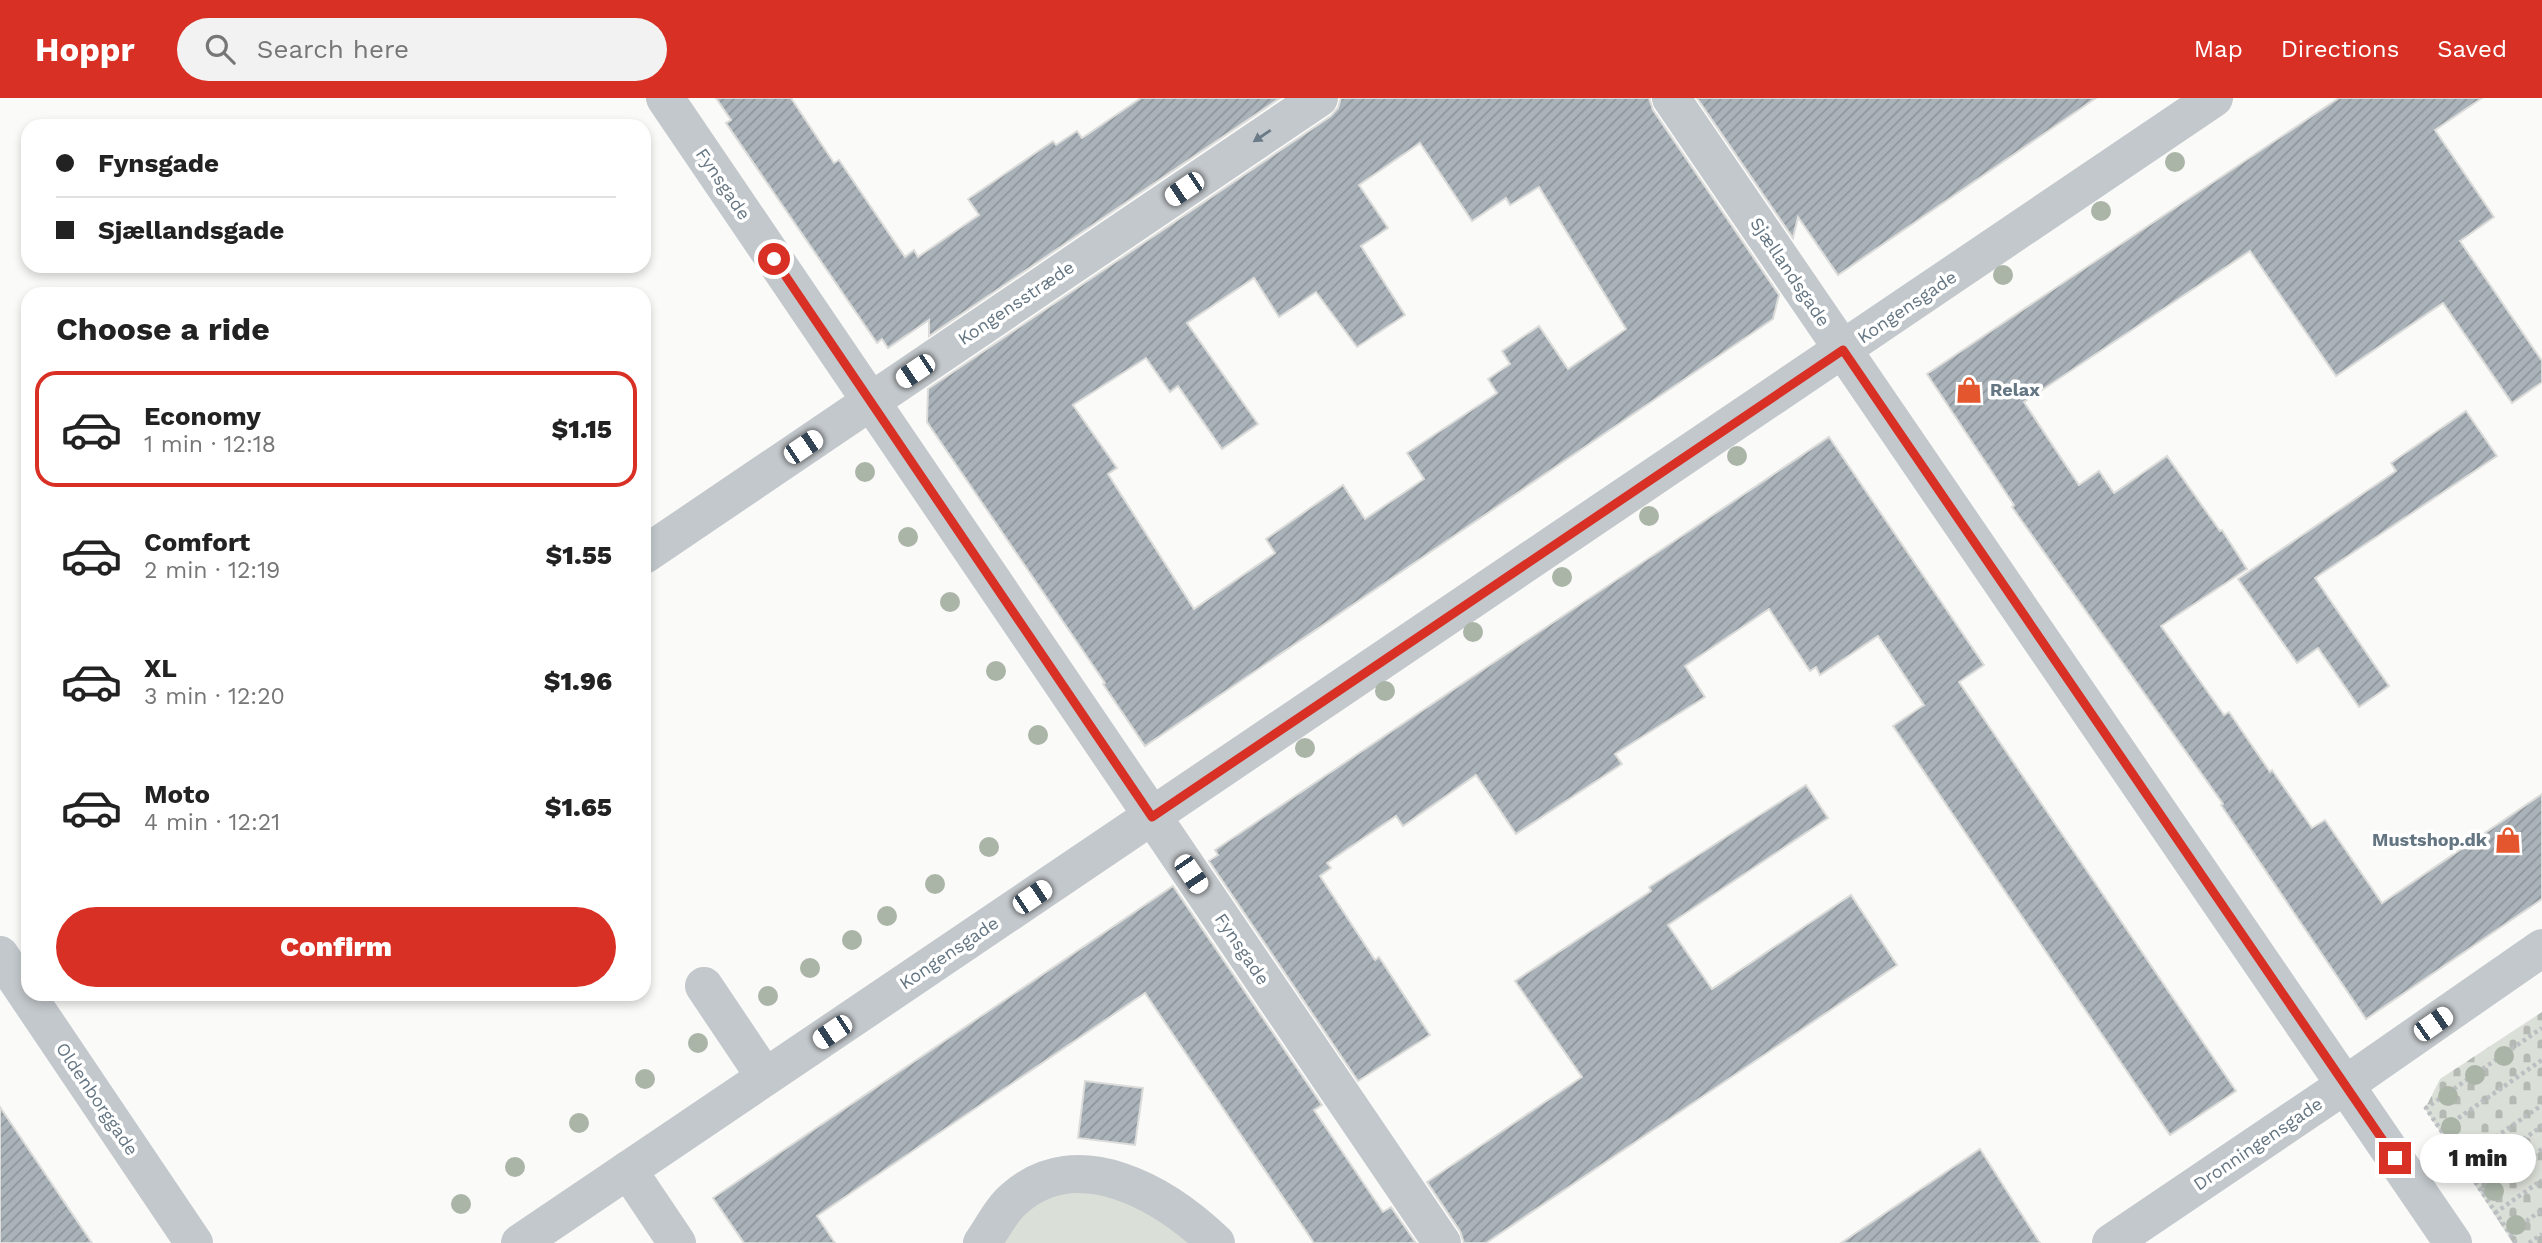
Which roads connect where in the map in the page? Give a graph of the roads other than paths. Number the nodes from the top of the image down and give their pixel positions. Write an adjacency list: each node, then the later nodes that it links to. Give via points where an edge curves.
1 (665, 98): 6 (street, Fynsgade)
2 (1319, 98): 6 (street, Kongensstræde, one-way to 6)
3 (1671, 98): 5 (street, Sjællandsgade)
4 (2214, 98): 5 (street, Kongensgade)
5 (1843, 350): 8 (street, Kongensgade); 15 (street, Sjællandsgade)
6 (871, 401): 7 (street, Kongensstræde); 8 (street, Fynsgade)
7 (651, 550)
8 (1152, 817): 14 (street, Kongensgade); 22 (street, Fynsgade)
9 (2542, 948): 15 (street, Dronningensgade)
10 (11, 974): 12 (street, Oldenborggade)
11 (704, 986): 14 (street)
12 (21, 989)
13 (29, 1001): 17 (street, Oldenborggade)
14 (765, 1077): 16 (street, Kongensgade)
15 (2345, 1085): 23 (street, Dronningensgade); 24 (street, Sjællandsgade)
16 (628, 1170): 18 (street, Kongensgade); 19 (street)
17 (194, 1243)
18 (520, 1243)
19 (677, 1243)
20 (982, 1243): 21 (street, via 1012,1200 1029,1187 1082,1172 1115,1179 1161,1199)
21 (1216, 1243)
22 (1442, 1243)
23 (2111, 1243)
24 (2453, 1243)

